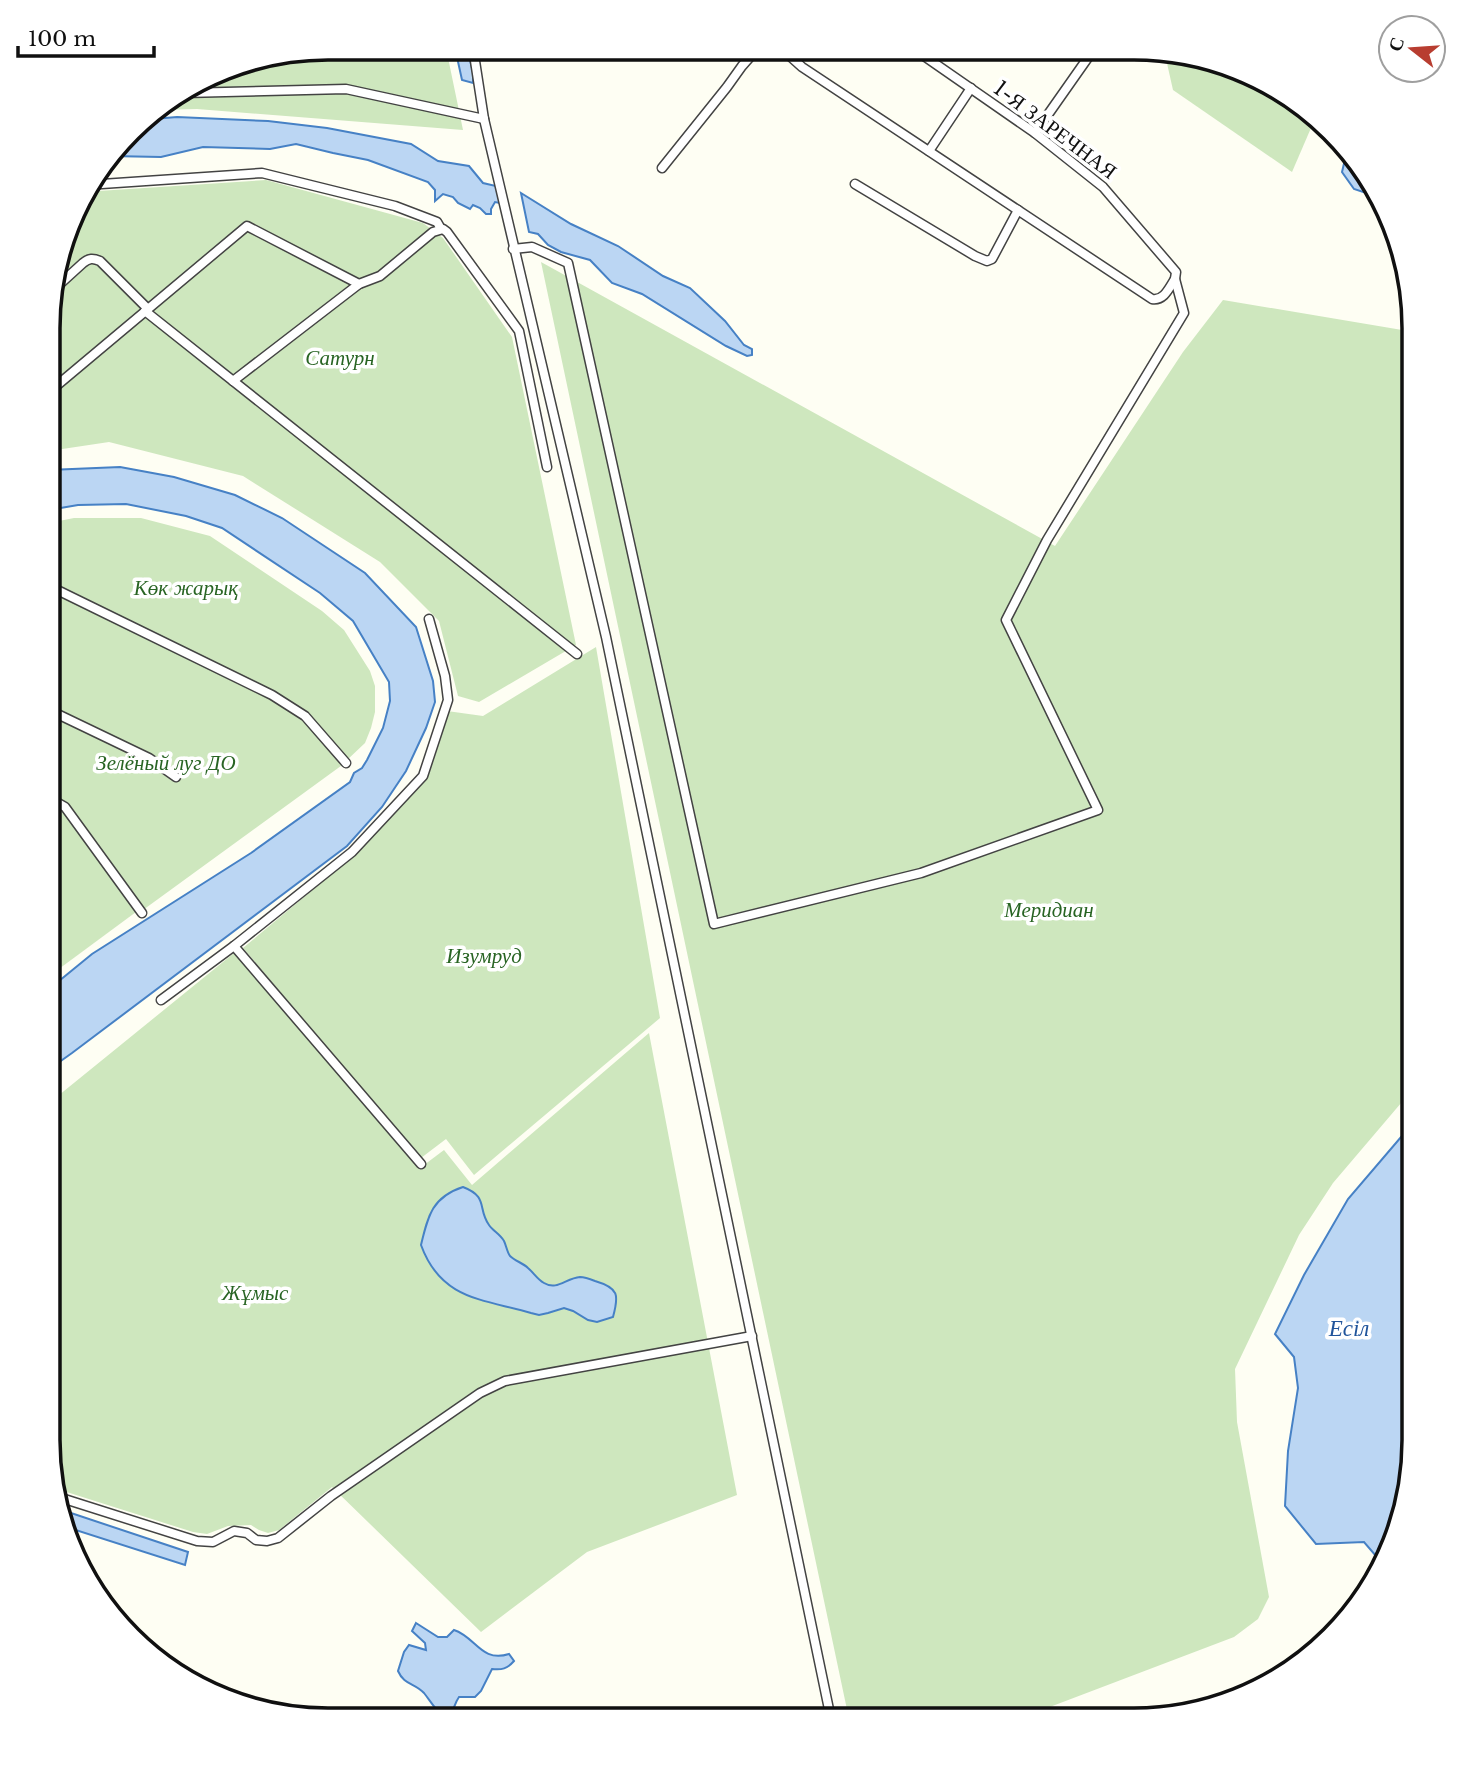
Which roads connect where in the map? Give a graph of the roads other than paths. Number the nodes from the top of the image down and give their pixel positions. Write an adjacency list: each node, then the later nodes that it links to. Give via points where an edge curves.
1 (474, 60): 8 (street)
2 (747, 60): 11 (street)
3 (794, 60): 10 (street)
4 (930, 60): 6 (street, 1-Я ЗАРЕЧНАЯ)
5 (1087, 60): 9 (street)
6 (971, 88): 9 (street, 1-Я ЗАРЕЧНАЯ); 10 (street)
7 (198, 93): 8 (street, via 346,89)
8 (484, 119): 16 (street)
9 (1035, 133): 17 (street, 1-Я ЗАРЕЧНАЯ, via 1106,190 1176,272)
10 (929, 150): 14 (street)
11 (662, 168)
12 (102, 184): 15 (street, via 262,173 395,205 426,216)
13 (855, 184): 14 (street, via 987,261)
14 (1018, 210): 17 (street, via 1152,299 1163,297)
15 (441, 229): 19 (street, via 380,276); 23 (street, via 519,331)
16 (513, 249): 17 (street, 1-Я ЗАРЕЧНАЯ, via 531,247 568,263 714,924 922,873 1098,810 1006,620 1048,540 1184,313); 35 (street, via 606,636)
17 (1175, 279)
18 (64, 280): 20 (street, via 88,259 100,261)
19 (359, 284): 20 (street, via 247,226); 21 (street)
20 (146, 310): 21 (street); 22 (street)
21 (233, 381): 26 (street)
22 (60, 383)
23 (547, 467)
24 (60, 591): 28 (street, via 272,695 305,716)
25 (429, 619): 32 (street, via 448,699 423,776 352,852)
26 (577, 654)
27 (60, 715): 29 (street, via 149,758)
28 (346, 764)
29 (176, 777)
30 (60, 804): 31 (street)
31 (142, 913)
32 (234, 946): 33 (street); 34 (street)
33 (161, 1000)
34 (421, 1164)
35 (752, 1336): 36 (street, via 505,1381 480,1393 278,1538 267,1541 234,1531 213,1542 197,1541); 37 (street)
36 (67, 1500)
37 (829, 1708)

